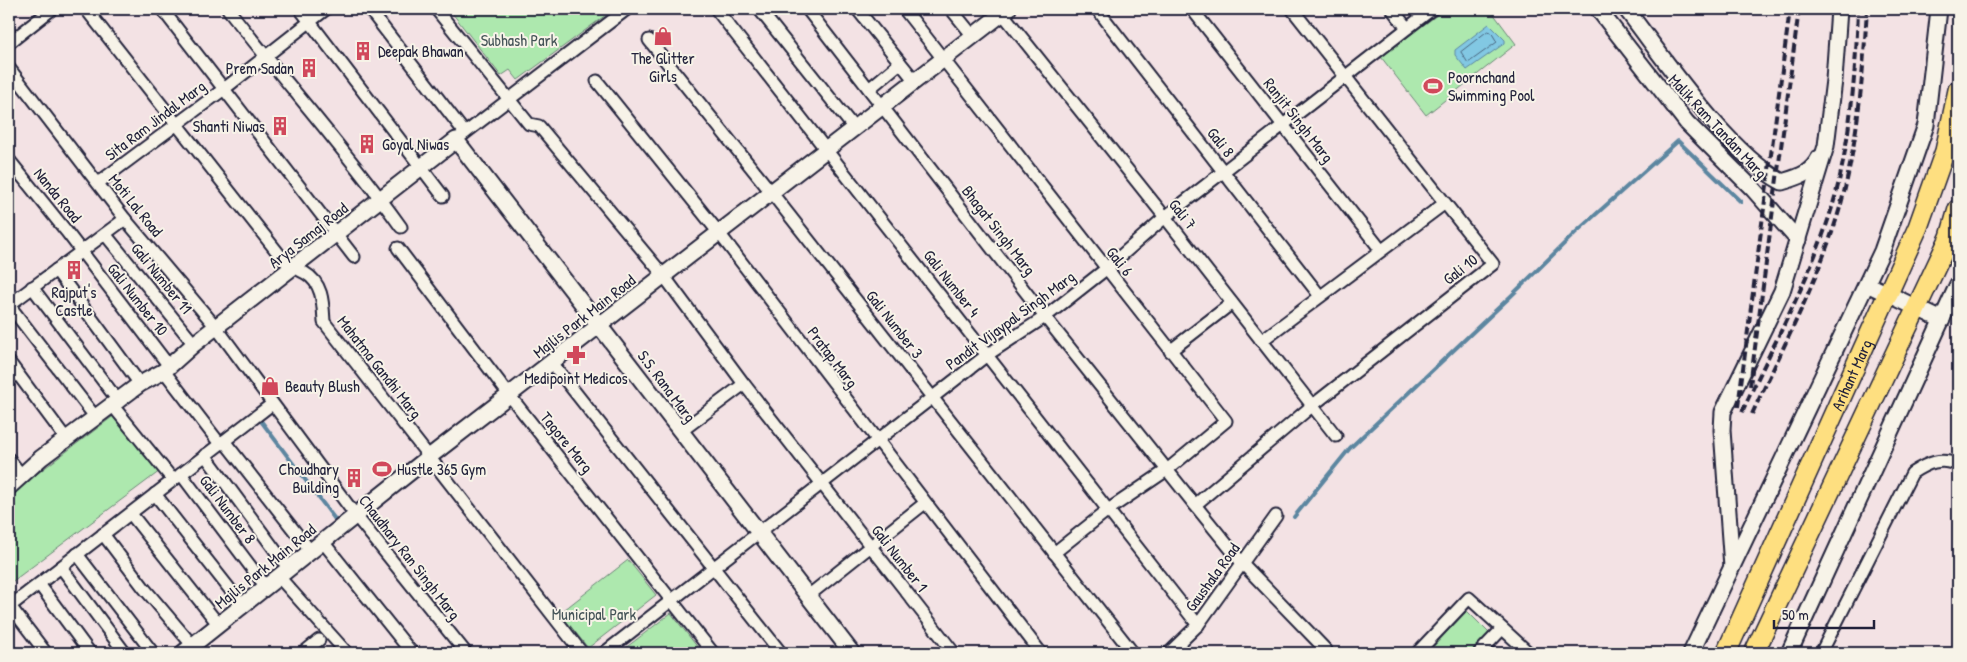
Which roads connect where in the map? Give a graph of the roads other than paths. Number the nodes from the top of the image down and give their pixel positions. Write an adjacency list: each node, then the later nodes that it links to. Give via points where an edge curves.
1 (52, 9): 30 (street)
2 (86, 9): 43 (street, Mahatma Gandhi Marg)
3 (162, 9): 38 (street)
4 (228, 9): 31 (street)
5 (300, 9): 26 (street)
6 (326, 9): 26 (street, Sita Ram Jindal Marg)
7 (369, 9): 46 (street)
8 (436, 9): 41 (street, Gali Number 1)
9 (627, 9): 41 (street, Arya Samaj Road)
10 (716, 9): 48 (street, Gali Number 4)
11 (759, 9): 45 (street)
12 (807, 9): 39 (street, Bhagat Singh Marg)
13 (857, 9): 33 (street)
14 (904, 9): 32 (street, Gali 6)
15 (951, 9): 28 (street)
16 (1097, 9): 51 (street, Gali 8)
17 (1192, 9): 44 (street, Ranjit Singh Marg)
18 (1292, 9): 35 (street, Gali 10)
19 (1392, 9): 27 (street)
20 (1432, 9): 27 (street, Pandit Vijaypal Singh Marg)
21 (1598, 9): 54 (street, Malik Ram Tandan Marg, via 1687,123)
22 (1626, 9): 52 (street, Malik Ram Tandan Marg, via 1702,107)
23 (1839, 9): 47 (street)
24 (1939, 9): 75 (street, via 1926,125 1882,251)
25 (1003, 10): 28 (street, Majlis Park Main Road); 60 (street, Gali 7)
26 (310, 22): 31 (street, Sita Ram Jindal Marg); 50 (street)
27 (1407, 28): 35 (street, Pandit Vijaypal Singh Marg)
28 (973, 36): 32 (street, Majlis Park Main Road)
29 (649, 40): 55 (street, Gali Number 3)
30 (9, 43)
31 (265, 57): 38 (street, Sita Ram Jindal Marg); 57 (street)
32 (943, 59): 37 (street, Majlis Park Main Road); 72 (street, Gali 6)
33 (900, 63): 37 (street); 39 (street)
34 (9, 68): 53 (street, Moti Lal Road)
35 (1345, 77): 44 (street, Pandit Vijaypal Singh Marg); 58 (street, Gali 10)
36 (597, 81): 63 (street, Pratap Marg)
37 (915, 81): 42 (street, Majlis Park Main Road)
38 (224, 89): 43 (street, Sita Ram Jindal Marg); 65 (street)
39 (869, 89): 42 (street, Bhagat Singh Marg)
40 (1958, 90): 78 (main road, Arihant Marg, via 1945,151 1918,227)
41 (510, 99): 46 (street, Arya Samaj Road); 74 (street, Gali Number 1, via 529,124 539,126)
42 (882, 106): 45 (street, Majlis Park Main Road); 83 (street, Bhagat Singh Marg)
43 (176, 123): 53 (street, Sita Ram Jindal Marg); 71 (street, Mahatma Gandhi Marg)
44 (1283, 126): 51 (street, Pandit Vijaypal Singh Marg); 68 (street, Ranjit Singh Marg)
45 (854, 128): 48 (street, Majlis Park Main Road)
46 (461, 136): 50 (street, Arya Samaj Road); 85 (street, S.S. Rana Marg)
47 (1826, 146): 52 (street, Malik Ram Tandan Marg, via 1815,166 1802,176 1782,182); 66 (street)
48 (826, 149): 55 (street, Majlis Park Main Road); 90 (street, Gali Number 4)
49 (9, 160): 69 (street, Nanda Road)
50 (422, 168): 56 (street); 57 (street, Arya Samaj Road)
51 (1223, 172): 60 (street, Pandit Vijaypal Singh Marg); 79 (street, Gali 8)
52 (1766, 173): 54 (street)
53 (98, 183): 61 (street, Moti Lal Road)
54 (1752, 189): 66 (street, Malik Ram Tandan Marg)
55 (771, 192): 63 (street, Majlis Park Main Road); 98 (street, Gali Number 3)
56 (443, 196)
57 (382, 200): 62 (street); 65 (street, Arya Samaj Road)
58 (1444, 202): 68 (street); 101 (street, Gali 10, via 1493,264)
59 (1958, 209): 82 (main road, Arihant Marg, via 1950,237)
60 (1165, 217): 72 (street, Pandit Vijaypal Singh Marg); 80 (street, Gali 7)
61 (125, 219): 64 (street); 86 (street, Moti Lal Road)
62 (401, 227)
63 (718, 233): 74 (street, Majlis Park Main Road); 106 (street, Pratap Marg)
64 (105, 234): 69 (street); 88 (street, Gali Number 11)
65 (338, 234): 70 (street); 71 (street, Arya Samaj Road)
66 (1798, 240): 134 (street, via 1782,291 1723,412)
67 (398, 248): 97 (street, Tagore Marg)
68 (1381, 250): 79 (street)
69 (81, 252): 73 (street); 94 (street, Gali Number 10)
70 (354, 257)
71 (292, 269): 86 (street, Arya Samaj Road); 109 (street, Mahatma Gandhi Marg, via 306,274 322,294 324,322)
72 (1106, 269): 83 (street, Pandit Vijaypal Singh Marg); 89 (street, Gali 6)
73 (56, 270): 77 (street); 95 (street)
74 (664, 276): 85 (street, Majlis Park Main Road); 96 (street, Gali Number 1)
75 (1867, 284): 78 (street); 134 (street)
76 (1958, 284): 84 (street)
77 (32, 287): 81 (street); 99 (street, Gali Number 8)
78 (1888, 292): 82 (street); 169 (main road, Arihant Marg)
79 (1320, 296): 87 (street)
80 (1232, 303): 87 (street, Gali 7); 89 (street)
81 (9, 305): 102 (street)
82 (1917, 307): 84 (street); 170 (main road, Arihant Marg)
83 (1045, 317): 90 (street, Pandit Vijaypal Singh Marg); 112 (street, Bhagat Singh Marg)
84 (1942, 320): 171 (street)
85 (599, 326): 93 (street, Majlis Park Main Road); 103 (street, S.S. Rana Marg)
86 (216, 328): 88 (street, Arya Samaj Road); 91 (street, Moti Lal Road)
87 (1261, 341): 101 (street, Gali 7)
88 (194, 344): 94 (street, Arya Samaj Road)
89 (1170, 351): 112 (street, Gali 6, via 1226,421)
90 (987, 355): 98 (street, Pandit Vijaypal Singh Marg); 120 (street, Gali Number 4)
91 (240, 360): 100 (street, Chaudhary Ran Singh Marg)
92 (9, 362): 105 (street)
93 (552, 363): 97 (street, Majlis Park Main Road); 133 (street)
94 (167, 368): 95 (street, Arya Samaj Road); 107 (street, Gali Number 10)
95 (140, 384): 99 (street, Arya Samaj Road)
96 (744, 384): 103 (street); 115 (street, Gali Number 1)
97 (510, 396): 109 (street, Majlis Park Main Road); 139 (street, Tagore Marg)
98 (932, 397): 106 (street, Pandit Vijaypal Singh Marg); 129 (street, Gali Number 3)
99 (116, 404): 102 (street, Arya Samaj Road); 114 (street, Gali Number 8)
100 (272, 404): 107 (street); 122 (street, Chaudhary Ran Singh Marg)
101 (1313, 405): 104 (street, Gali 7); 119 (street, Gali 10)
102 (96, 418): 105 (street, Arya Samaj Road)
103 (680, 432): 125 (street, S.S. Rana Marg)
104 (1336, 436)
105 (67, 440): 113 (street, Arya Samaj Road)
106 (876, 440): 115 (street, Pandit Vijaypal Singh Marg); 118 (street, Pratap Marg)
107 (222, 442): 108 (street); 128 (street, Gali Number 10)
108 (205, 455): 114 (street); 135 (street)
109 (430, 458): 122 (street, Majlis Park Main Road); 156 (street, Mahatma Gandhi Marg)
110 (9, 459): 113 (street)
111 (1958, 465): 172 (street, via 1949,461 1928,462 1912,473)
112 (1167, 470): 119 (street, Bhagat Singh Marg); 120 (street)
113 (22, 476): 116 (street, Arya Samaj Road)
114 (177, 477): 117 (street); 137 (street, Gali Number 8)
115 (821, 483): 125 (street, Pandit Vijaypal Singh Marg); 127 (street, Gali Number 1)
116 (9, 487)
117 (155, 494): 121 (street); 140 (street)
118 (925, 504): 127 (street); 162 (street, Pratap Marg)
119 (1195, 506): 131 (street, Bhagat Singh Marg)
120 (1108, 510): 129 (street); 143 (street, Gali Number 4)
121 (131, 514): 124 (street); 142 (street)
122 (356, 516): 126 (street, Majlis Park Main Road); 155 (street, Chaudhary Ran Singh Marg)
123 (1276, 516): 131 (street, Gaushala Road)
124 (103, 534): 130 (street); 146 (street)
125 (759, 534): 133 (street, Pandit Vijaypal Singh Marg); 138 (street, S.S. Rana Marg)
126 (323, 542): 128 (street, Majlis Park Main Road); 154 (street)
127 (869, 545): 138 (street); 161 (street, Gali Number 1)
128 (311, 552): 135 (street, Majlis Park Main Road)
129 (1054, 553): 163 (street, Gali Number 3)
130 (77, 554): 132 (street); 151 (street)
131 (1242, 563): 143 (street, Gaushala Road); 147 (street, Bhagat Singh Marg)
132 (61, 567): 136 (street); 150 (street)
133 (715, 567): 139 (street, Pandit Vijaypal Singh Marg); 159 (street)
134 (1732, 569): 168 (street)
135 (284, 573): 137 (street, Majlis Park Main Road); 153 (street)
136 (39, 584): 141 (street); 149 (street)
137 (266, 587): 140 (street, Majlis Park Main Road)
138 (808, 596): 160 (street, S.S. Rana Marg)
139 (672, 600): 157 (street, Pandit Vijaypal Singh Marg); 158 (street, Tagore Marg)
140 (243, 606): 142 (street, Majlis Park Main Road)
141 (10, 607): 148 (street)
142 (219, 625): 146 (street, Majlis Park Main Road)
143 (1198, 625): 164 (street, Gaushala Road)
144 (1502, 629): 165 (street, via 1469,598); 166 (street); 167 (street)
145 (319, 640): 152 (street)
146 (188, 649)
147 (1326, 650)
148 (46, 653)
149 (90, 653)
150 (126, 653)
151 (153, 653)
152 (303, 653)
153 (346, 653)
154 (412, 653)
155 (466, 653)
156 (582, 653)
157 (604, 653)
158 (713, 653)
159 (781, 653)
160 (852, 653)
161 (954, 653)
162 (1041, 653)
163 (1133, 653)
164 (1169, 653)
165 (1416, 653)
166 (1479, 653)
167 (1529, 653)
168 (1691, 653)
169 (1726, 653)
170 (1754, 653)
171 (1789, 653)
172 (1821, 653)

